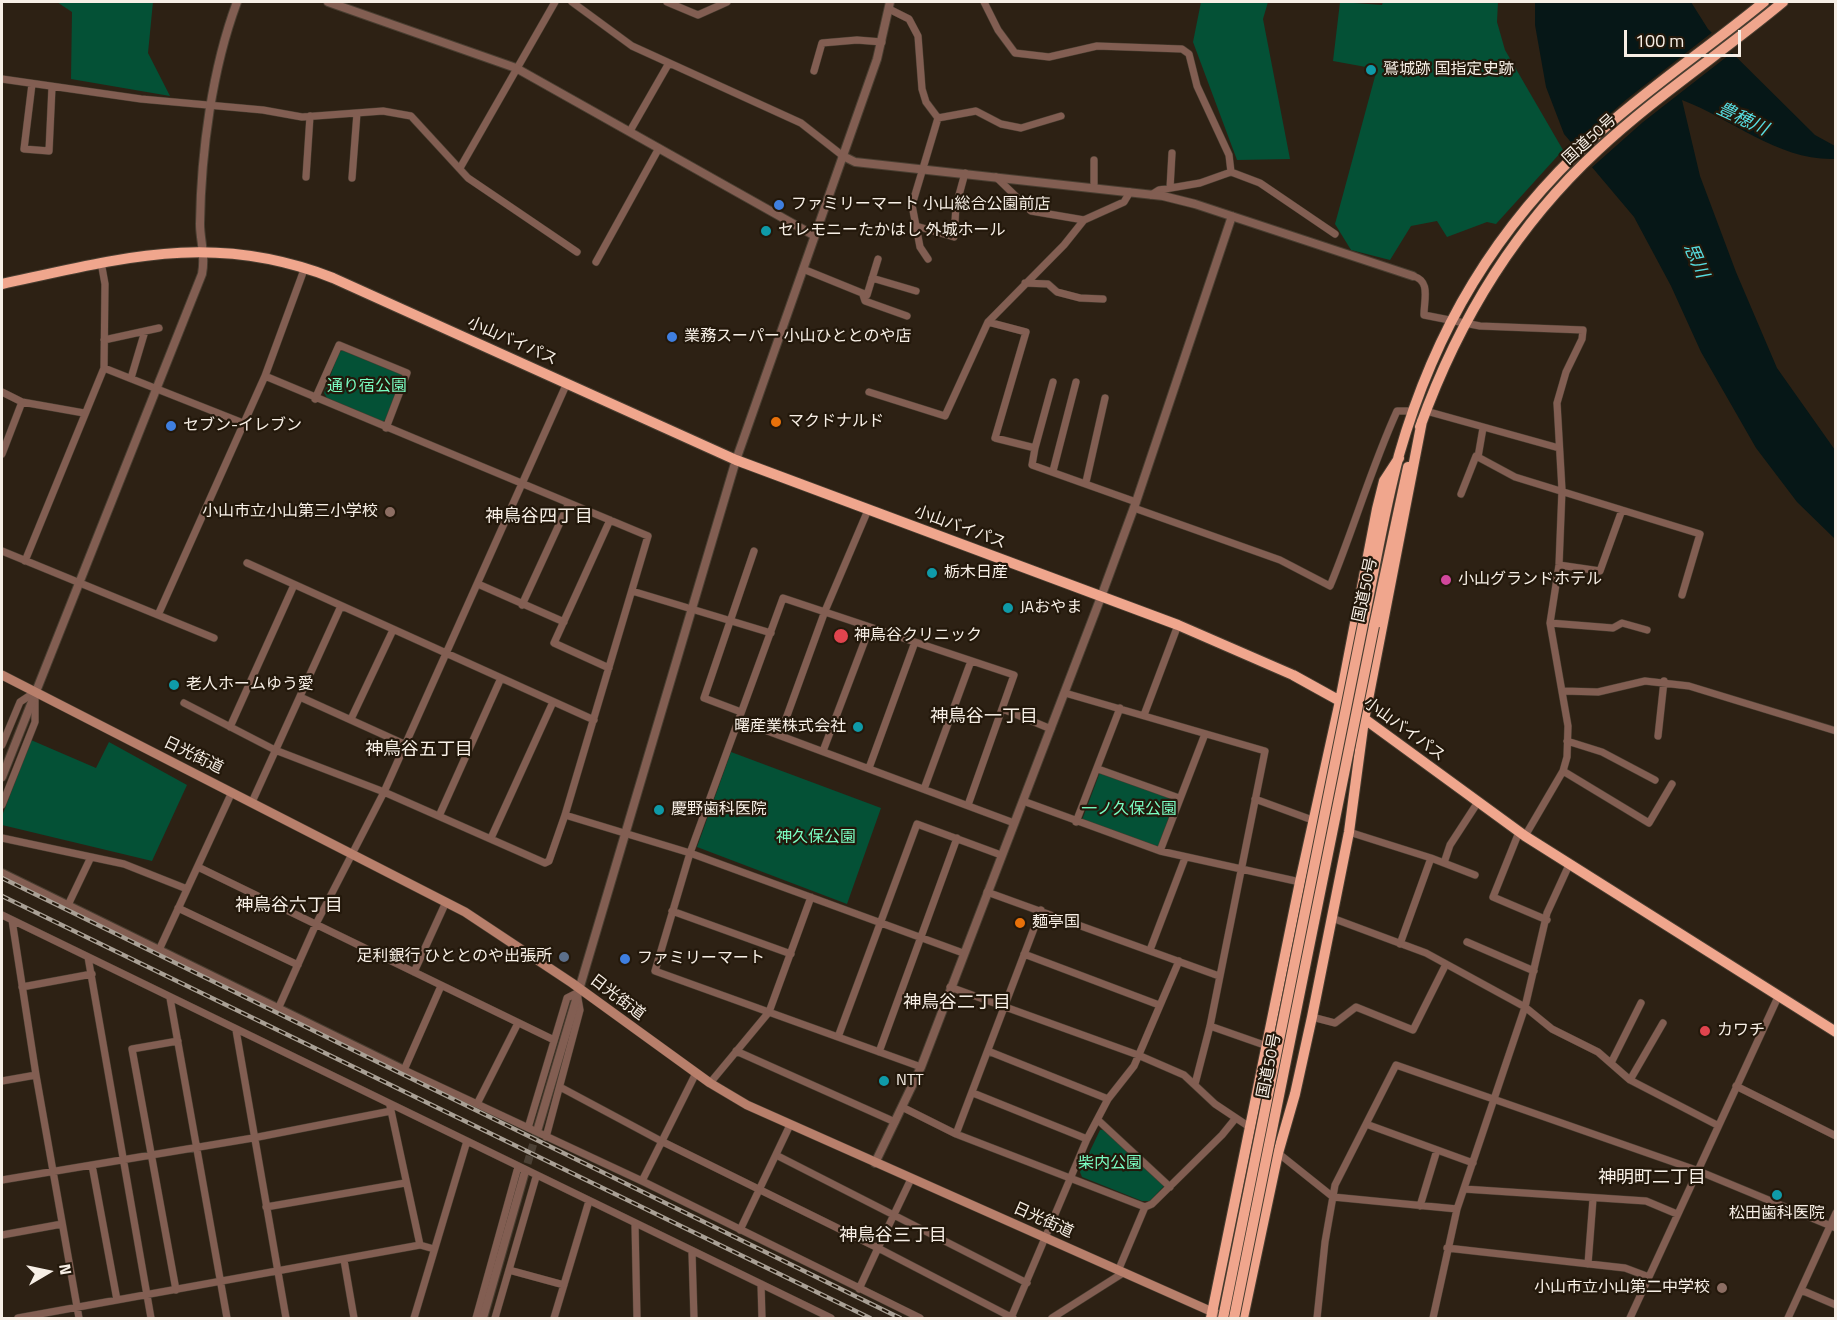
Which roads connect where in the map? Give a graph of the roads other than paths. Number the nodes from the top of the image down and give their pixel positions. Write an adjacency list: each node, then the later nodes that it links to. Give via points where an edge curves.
1 (237, 2): 18 (street, via 224,39)
2 (328, 2): 13 (street)
3 (555, 2): 13 (street)
4 (572, 2): 12 (street, via 632,46)
5 (667, 2): 6 (street, via 698,15)
6 (727, 2)
7 (984, 2): 30 (street, via 1015,53 1049,57 1097,46 1182,49 1189,54 1197,86 1229,154)
8 (1764, 2): 61 (highway, 国道50号, via 1611,123 1559,172 1520,214)
9 (1783, 2): 62 (highway, 国道50号, via 1605,144 1530,223 1506,254)
10 (889, 5): 11 (street); 22 (street, via 909,19 918,36 922,89)
11 (882, 42): 14 (street, via 822,43); 26 (street)
12 (669, 63): 23 (street); 26 (street, via 801,123)
13 (516, 68): 23 (street); 28 (street)
14 (814, 71)
15 (2, 79): 16 (street)
16 (32, 84): 17 (street); 17 (street, via 24,149 49,151)
17 (52, 87): 18 (street)
18 (211, 106): 21 (street); 44 (street, via 200,225)
19 (357, 113): 21 (street); 28 (street, via 383,111 411,116); 34 (street)
20 (1061, 116): 22 (street, via 1022,128 1001,124 976,111)
21 (310, 117): 32 (street)
22 (938, 118): 29 (street)
23 (630, 131): 24 (street)
24 (658, 148): 43 (street); 49 (street)
25 (1172, 153): 36 (street)
26 (843, 156): 29 (street, via 855,162); 43 (street)
27 (1094, 160): 35 (street)
28 (460, 168): 45 (street, via 468,178)
29 (921, 168): 31 (street); 41 (street, via 912,206)
30 (1231, 172): 36 (street); 42 (street, via 1260,183)
31 (965, 173): 33 (street); 41 (street, via 956,206 954,237)
32 (306, 177)
33 (996, 177): 35 (street); 40 (street, via 1031,211)
34 (352, 178)
35 (1094, 188): 37 (street)
36 (1170, 188): 38 (street)
37 (1130, 192): 38 (street); 40 (street, via 1124,202)
38 (1151, 195): 39 (street)
39 (1232, 216): 52 (street); 96 (street)
40 (1084, 220): 54 (street)
41 (916, 226): 47 (street, via 920,247)
42 (1335, 234)
43 (815, 236): 51 (street)
44 (204, 251): 48 (highway, 小山バイパス, via 156,253); 50 (highway, 小山バイパス, via 251,255); 72 (street, via 202,274)
45 (577, 252)
46 (878, 259): 53 (street)
47 (928, 259)
48 (101, 262): 55 (highway, 小山バイパス); 65 (street, via 105,284)
49 (596, 262)
50 (305, 267): 67 (street); 71 (highway, 小山バイパス)
51 (803, 269): 57 (street); 89 (street)
52 (1413, 276): 61 (street, via 1425,284 1424,315)
53 (872, 278): 56 (street); 57 (street, via 867,295)
54 (1025, 283): 58 (street, via 1048,284 1057,292 1080,298); 60 (street)
55 (2, 284)
56 (916, 291)
57 (863, 295): 59 (street, via 865,301)
58 (1103, 298)
59 (907, 316)
60 (988, 322): 74 (street, via 945,416); 84 (street, via 1026,332 995,438)
61 (1449, 322): 62 (street); 78 (highway, 国道50号)
62 (1465, 324): 80 (highway, 国道50号); 85 (street, via 1583,330 1557,403)
63 (159, 328): 64 (street)
64 (145, 331): 65 (street); 68 (street)
65 (104, 340): 66 (street)
66 (104, 368): 68 (street); 79 (street)
67 (265, 376): 76 (street); 81 (street)
68 (131, 378): 72 (street)
69 (1053, 382): 84 (street)
70 (1076, 382): 90 (street)
71 (567, 383): 89 (highway, 小山バイパス); 92 (street)
72 (158, 388): 81 (street); 106 (street)
73 (2, 392): 77 (street)
74 (869, 392)
75 (1105, 398): 91 (street)
76 (315, 399): 82 (street); 82 (street, via 339,345 407,373)
77 (22, 402): 79 (street); 86 (street)
78 (1413, 411): 88 (highway, 国道50号); 96 (street, via 1397,411 1330,586 1271,556)
79 (84, 412): 102 (street)
80 (1424, 416): 83 (street); 120 (highway, 国道50号); 147 (highway)
81 (243, 423): 115 (street)
82 (386, 428): 92 (street)
83 (1483, 428): 85 (street); 87 (street)
84 (1035, 448): 90 (street, via 1032,465)
85 (1559, 448): 93 (street)
86 (2, 454)
87 (1478, 457): 93 (street, via 1515,477); 94 (street, via 1474,458)
88 (1399, 458): 120 (highway, 国道50号); 137 (highway, via 1384,481 1377,509)
89 (736, 460): 97 (highway, 小山バイパス); 113 (street)
90 (1053, 471): 91 (street)
91 (1086, 482): 96 (street)
92 (522, 484): 95 (street); 105 (street)
93 (1562, 490): 98 (street); 104 (street)
94 (1461, 494)
95 (569, 503): 99 (street); 111 (street)
96 (1135, 505): 110 (street)
97 (868, 510): 110 (highway, 小山バイパス); 114 (street)
98 (1622, 510): 104 (street, via 1600,571); 109 (street, via 1700,534)
99 (610, 520): 108 (street, via 648,536); 117 (street)
100 (2, 551): 102 (street)
101 (754, 551): 116 (street)
102 (25, 561): 106 (street)
103 (248, 563): 107 (street)
104 (1559, 565): 118 (street)
105 (478, 584): 111 (street); 127 (street)
106 (79, 585): 115 (street); 134 (street)
107 (294, 585): 112 (street); 148 (street)
108 (632, 591): 113 (street); 129 (street)
109 (1682, 595)
110 (1101, 597): 119 (highway, 小山バイパス); 135 (street)
111 (522, 604): 117 (street)
112 (341, 606): 122 (street); 136 (street)
113 (690, 608): 116 (street); 181 (street)
114 (825, 611): 121 (street); 124 (street, via 783,598); 152 (street)
115 (158, 615): 125 (street)
116 (732, 621): 124 (street); 142 (street, via 704,698)
117 (564, 622): 129 (street, via 554,642)
118 (1550, 622): 123 (street, via 1613,628 1622,623); 133 (street)
119 (1178, 625): 137 (highway, 小山バイパス, via 1254,656); 143 (street)
120 (1368, 625): 368 (highway, 国道50号, bridge); 370 (highway, 国道50号, bridge)
121 (870, 627): 126 (street); 158 (street)
122 (393, 630): 127 (street); 144 (street)
123 (1647, 630)
124 (771, 633): 142 (street)
125 (214, 638)
126 (915, 642): 128 (street); 159 (street)
127 (447, 654): 131 (street); 155 (street)
128 (971, 661): 141 (street, via 1014,675); 165 (street)
129 (609, 668): 145 (street)
130 (2, 675): 134 (main road, 日光街道)
131 (501, 678): 138 (street); 176 (street)
132 (1664, 681): 133 (street, via 1645,681 1598,692); 150 (street); 153 (street)
133 (1564, 691): 154 (street)
134 (35, 692): 156 (street, via 20,702); 162 (street); 166 (main road, 日光街道); 173 (street, via 35,722)
135 (1065, 693): 140 (street); 149 (street)
136 (300, 697): 144 (street); 157 (street)
137 (1340, 701): 147 (highway, 小山バイパス); 177 (highway)
138 (553, 702): 145 (street); 184 (street)
139 (184, 703): 148 (street)
140 (1120, 708): 143 (street); 160 (street)
141 (1003, 709): 149 (street); 174 (street)
142 (741, 712): 146 (street)
143 (1144, 715): 151 (street)
144 (351, 719): 155 (street)
145 (594, 720): 175 (street)
146 (738, 720): 152 (street); 188 (street)
147 (1364, 720): 172 (highway, 小山バイパス); 180 (highway)
148 (230, 727): 157 (street)
149 (1051, 729): 170 (street)
150 (1836, 731)
151 (1205, 734): 168 (street); 169 (street, via 1265,751)
152 (780, 735): 158 (street)
153 (1658, 736)
154 (1567, 741): 161 (street); 163 (street, via 1602,753)
155 (404, 744): 167 (street)
156 (2, 745)
157 (275, 750): 167 (street); 171 (street)
158 (823, 751): 159 (street)
159 (869, 768): 165 (street)
160 (1098, 769): 168 (street); 178 (street)
161 (1563, 771): 164 (street, via 1648,823); 182 (street)
162 (2, 777)
163 (1655, 780)
164 (1672, 784)
165 (924, 789): 174 (street)
166 (232, 792): 171 (main road, 日光街道); 195 (street)
167 (384, 792): 176 (street); 187 (street)
168 (1179, 798): 186 (street)
169 (1255, 799): 177 (street); 196 (street)
170 (1023, 801): 178 (street); 179 (street)
171 (252, 802): 187 (main road, 日光街道)
172 (1478, 802): 182 (highway, 小山バイパス); 193 (street, via 1450,845)
173 (2, 805)
174 (968, 805): 179 (street)
175 (566, 815): 181 (street); 184 (street, via 545,863)
176 (440, 816): 184 (street)
177 (1315, 821): 199 (highway)
178 (1076, 822): 186 (street)
179 (1014, 823): 189 (street)
180 (1349, 832): 192 (street); 209 (highway)
181 (624, 833): 188 (street); 233 (street)
182 (1522, 834): 194 (highway, 小山バイパス); 211 (street, via 1493,897)
183 (2, 838): 190 (street)
184 (491, 838)
185 (957, 838): 189 (street); 212 (street, via 917,824); 214 (street)
186 (1160, 851): 191 (street)
187 (352, 852): 203 (main road, 日光街道); 213 (street)
188 (690, 853): 202 (street); 207 (street)
189 (1001, 855): 201 (street)
190 (90, 857): 200 (street, via 124,864); 204 (street)
191 (1185, 858): 196 (street); 218 (street)
192 (1431, 858): 193 (street); 216 (street)
193 (1444, 863): 198 (street)
194 (1569, 865): 211 (street); 234 (highway, 小山バイパス)
195 (198, 867): 200 (street); 213 (street)
196 (1241, 870): 199 (street); 229 (street)
197 (2, 873): 204 (street)
198 (1475, 875)
199 (1300, 882): 251 (highway)
200 (187, 889): 205 (street)
201 (987, 892): 206 (street); 219 (street)
202 (812, 897): 212 (street); 220 (street)
203 (446, 902): 227 (street); 233 (main road, 日光街道, via 484,923)
204 (68, 906): 217 (street)
205 (178, 908): 217 (street); 225 (street)
206 (1041, 910): 218 (street); 221 (street)
207 (672, 911): 220 (street); 241 (street, via 655,971)
208 (2, 915): 210 (street)
209 (1332, 918): 216 (street); 242 (highway)
210 (12, 920): 222 (street); 231 (street)
211 (1547, 920): 226 (street)
212 (879, 922): 214 (street); 248 (street)
213 (316, 924): 225 (street); 227 (street)
214 (921, 936): 219 (street); 253 (street)
215 (1467, 942): 226 (street)
216 (1400, 944): 224 (street)
217 (159, 950): 240 (street)
218 (1150, 950): 223 (street)
219 (963, 953): 232 (street)
220 (791, 954): 241 (street)
221 (1024, 954): 237 (street); 238 (street)
222 (88, 957): 228 (street); 235 (street)
223 (1179, 961): 229 (street); 237 (street)
224 (1446, 964): 239 (street); 242 (street, via 1413,1030 1356,1007 1335,1023)
225 (298, 965): 240 (street)
226 (1534, 971): 239 (street)
227 (414, 972): 230 (street)
228 (92, 974): 231 (street); 294 (street)
229 (1219, 976): 245 (street)
230 (441, 986): 243 (street); 258 (street)
231 (22, 987): 260 (street)
232 (950, 987): 238 (street); 257 (street)
233 (577, 990): 249 (street, via 567,998); 259 (main road, 日光街道); 266 (street, via 580,1010); 280 (street)
234 (1778, 997): 247 (highway, 小山バイパス); 265 (street)
235 (170, 998): 246 (street); 250 (street)
236 (1641, 1003): 256 (street)
237 (1159, 1005): 255 (street)
238 (1004, 1006): 254 (street); 255 (street)
239 (1525, 1007): 256 (street, via 1552,1029 1598,1052); 269 (street)
240 (278, 1009): 258 (street)
241 (769, 1012): 248 (street); 252 (street)
242 (1312, 1017): 291 (highway)
243 (518, 1023): 249 (street); 270 (street)
244 (1663, 1023): 261 (street)
245 (1210, 1026): 251 (street); 264 (street)
246 (236, 1030): 271 (street); 285 (street)
247 (1836, 1032)
248 (838, 1037): 253 (street)
249 (554, 1040): 279 (street)
250 (178, 1041): 289 (street); 292 (street, via 132,1049)
251 (1267, 1046): 281 (highway)
252 (736, 1051): 263 (street); 275 (street)
253 (879, 1052): 257 (street)
254 (988, 1052): 267 (street); 268 (street)
255 (1138, 1055): 264 (street, via 1184,1075); 268 (street)
256 (1611, 1063): 261 (street)
257 (921, 1067): 272 (street)
258 (404, 1070): 270 (street)
259 (696, 1073): 263 (main road, 日光街道); 288 (street)
260 (36, 1075): 262 (street); 299 (street)
261 (1630, 1080): 278 (street)
262 (2, 1081)
263 (710, 1083): 277 (main road, 日光街道)
264 (1195, 1084): 273 (street)
265 (1736, 1086): 278 (street); 283 (street)
266 (560, 1087): 284 (street); 288 (street)
267 (973, 1094): 282 (street); 286 (street)
268 (1108, 1099): 274 (street)
269 (1494, 1101): 276 (street, via 1396,1065); 296 (street); 298 (street)
270 (477, 1104): 279 (street)
271 (390, 1107): 285 (street); 287 (street); 306 (street)
272 (902, 1107): 275 (street); 282 (street)
273 (1235, 1119): 281 (street); 307 (street)
274 (1099, 1120): 286 (street); 307 (street)
275 (895, 1122): 295 (street)
276 (1366, 1124): 290 (street); 310 (street, via 1335,1185)
277 (790, 1125): 293 (street); 295 (main road, 日光街道)
278 (1717, 1125): 298 (street)
279 (528, 1128): 284 (street)
280 (538, 1128)
281 (1251, 1128): 349 (highway)
282 (956, 1134): 302 (street)
283 (1836, 1136)
284 (546, 1137): 305 (street)
285 (253, 1138): 289 (street); 314 (street)
286 (1087, 1139): 302 (street)
287 (467, 1141): 300 (street); 329 (street)
288 (661, 1141): 305 (street); 309 (street)
289 (197, 1147): 292 (street); 337 (street)
290 (1437, 1150): 296 (street); 313 (street)
291 (1278, 1154): 310 (street); 371 (highway)
292 (153, 1155): 294 (street); 342 (street)
293 (776, 1155): 309 (street); 319 (street)
294 (123, 1160): 297 (street); 344 (street)
295 (875, 1163): 304 (main road, 日光街道)
296 (1473, 1163): 308 (street)
297 (92, 1165): 299 (street); 345 (street)
298 (1696, 1170): 318 (street); 322 (street)
299 (53, 1171): 303 (street); 320 (street)
300 (521, 1171): 301 (street); 357 (street); 358 (street)
301 (537, 1177): 312 (street); 333 (street)
302 (1072, 1178): 315 (street); 325 (street)
303 (2, 1179)
304 (911, 1179): 319 (street); 325 (main road, 日光街道)
305 (642, 1181): 323 (street)
306 (405, 1183): 314 (street); 326 (street)
307 (1170, 1186): 315 (street)
308 (1464, 1189): 311 (street); 316 (street)
309 (759, 1190): 323 (street); 327 (street)
310 (1333, 1197): 313 (street); 372 (street)
311 (1593, 1199): 318 (street, via 1646,1201); 332 (street)
312 (589, 1201): 321 (street); 340 (street)
313 (1420, 1206): 316 (street)
314 (266, 1207): 334 (street)
315 (1145, 1207): 335 (street)
316 (1457, 1209): 328 (street)
317 (1836, 1213): 322 (street)
318 (1677, 1214): 336 (street)
319 (894, 1216): 327 (street); 338 (street)
320 (62, 1224): 324 (street); 347 (street)
321 (635, 1224): 330 (street); 361 (street)
322 (1833, 1227): 343 (street)
323 (740, 1230): 341 (street)
324 (2, 1235)
325 (1045, 1238): 335 (main road, 日光街道); 338 (street)
326 (420, 1245): 329 (street); 331 (street)
327 (878, 1248): 341 (street); 366 (street)
328 (1448, 1248): 332 (street); 373 (street)
329 (434, 1249): 356 (street)
330 (692, 1253): 339 (street); 362 (street)
331 (344, 1260): 334 (street); 355 (street)
332 (1588, 1264): 336 (street, via 1625,1268)
333 (509, 1270): 340 (street); 359 (street)
334 (278, 1272): 337 (street); 354 (street)
335 (1120, 1272): 349 (main road, 日光街道); 367 (street)
336 (1649, 1277): 374 (street)
337 (220, 1282): 342 (street); 353 (street)
338 (1027, 1283): 366 (street)
339 (761, 1284): 348 (street); 363 (street)
340 (564, 1285): 360 (street)
341 (859, 1289): 365 (street)
342 (176, 1290): 344 (street)
343 (1801, 1290): 346 (street); 375 (street)
344 (147, 1295): 345 (street); 352 (street)
345 (117, 1300): 347 (street)
346 (1836, 1305)
347 (77, 1307): 350 (street); 351 (street)
348 (817, 1315): 364 (street)
349 (1212, 1315): 369 (main road, 日光街道)
350 (18, 1318)
351 (79, 1318)
352 (151, 1318)
353 (227, 1318)
354 (286, 1318)
355 (354, 1318)
356 (414, 1318)
357 (476, 1318)
358 (483, 1318)
359 (495, 1318)
360 (554, 1318)
361 (637, 1318)
362 (694, 1318)
363 (762, 1318)
364 (831, 1318)
365 (920, 1318)
366 (1012, 1318)
367 (1052, 1318)
368 (1223, 1318)
369 (1227, 1318)
370 (1234, 1318)
371 (1243, 1318)
372 (1317, 1318)
373 (1433, 1318)
374 (1630, 1318)
375 (1788, 1318)

